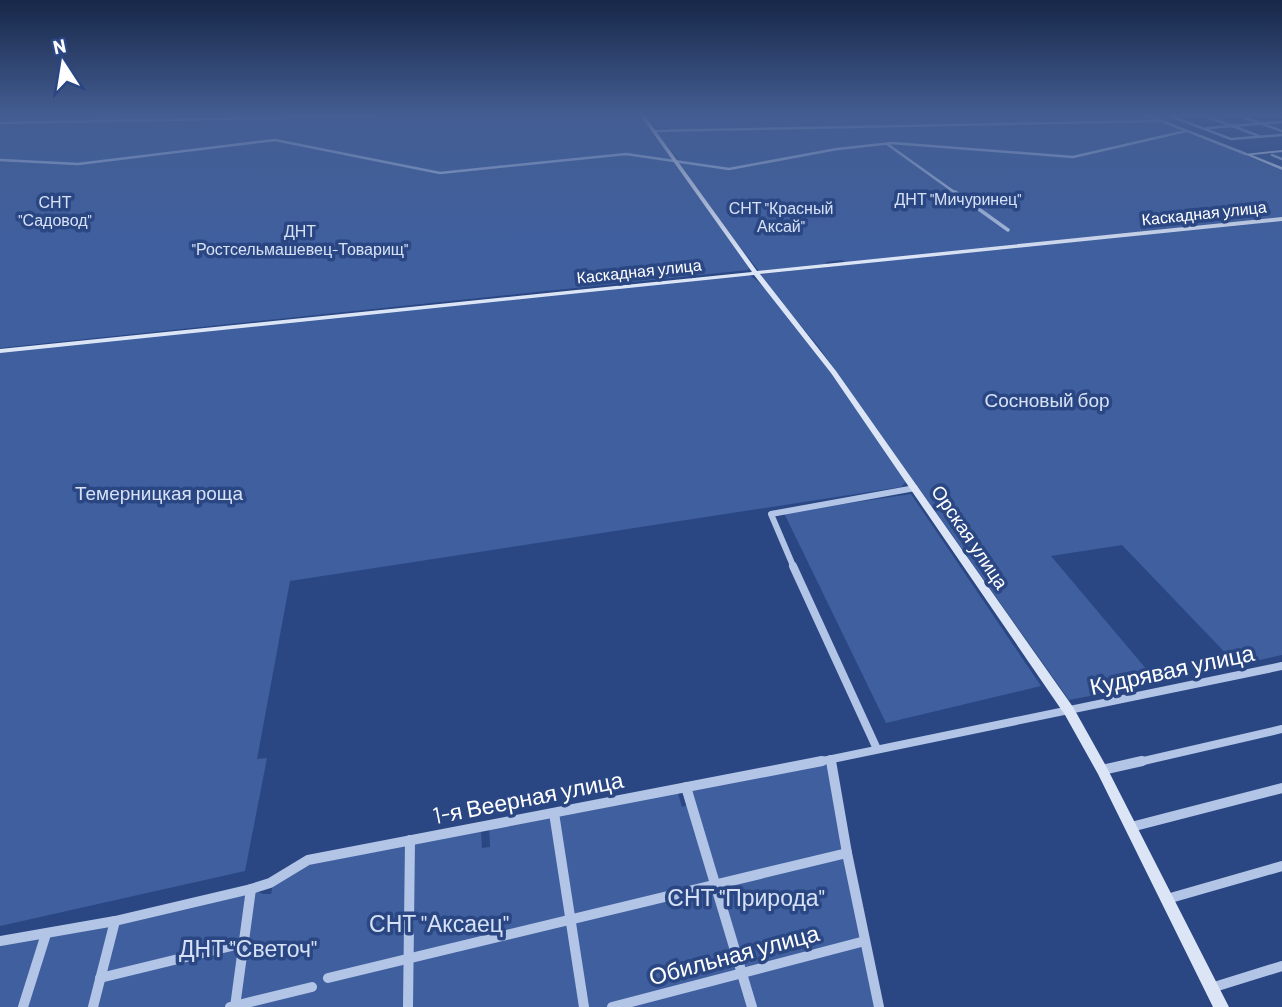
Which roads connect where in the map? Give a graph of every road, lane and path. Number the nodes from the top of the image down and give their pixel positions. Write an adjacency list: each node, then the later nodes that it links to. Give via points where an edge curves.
1 (58, 163): 2 (street)
2 (86, 163)
3 (390, 163): 4 (street, via 440,173)
4 (535, 163)
5 (676, 163): 11 (street, Орская улица)
6 (692, 163): 7 (street, via 729,169)
7 (765, 163)
8 (913, 163): 10 (street)
9 (1282, 219): 11 (street, Каскадная улица)
10 (1008, 230)
11 (755, 272): 12 (street, Каскадная улица); 13 (street, Орская улица, via 830,366)
12 (0, 351)
13 (915, 488): 15 (street, Орская улица); 17 (street, via 771,514)
14 (1282, 666): 15 (street, Кудрявая улица)
15 (1069, 711): 17 (street, 1-я Веерная улица); 19 (street, Орская улица)
16 (1282, 729): 19 (street)
17 (877, 749): 18 (street, 1-я Веерная улица)
18 (831, 759): 20 (street, 1-я Веерная улица); 25 (street)
19 (1102, 770): 23 (street, Орская улица)
20 (687, 787): 22 (street, 1-я Веерная улица); 27 (street)
21 (1282, 788): 23 (street)
22 (554, 813): 24 (street, 1-я Веерная улица); 30 (street)
23 (1130, 827): 29 (street, Орская улица)
24 (410, 840): 28 (street, 1-я Веерная улица, via 308,859 270,883); 36 (street)
25 (847, 853): 27 (street); 34 (street)
26 (1282, 866): 29 (street)
27 (715, 884): 30 (street); 38 (street)
28 (251, 889): 31 (street, 1-я Веерная улица); 35 (street)
29 (1167, 899): 42 (street, Орская улица)
30 (570, 918): 36 (street); 47 (street)
31 (115, 921): 32 (street, 1-я Веерная улица); 39 (street)
32 (46, 934): 33 (street, 1-я Веерная улица); 43 (street)
33 (0, 941)
34 (865, 941): 38 (street, Обильная улица); 50 (street)
35 (244, 943): 39 (street); 45 (street)
36 (408, 958): 40 (street); 46 (street)
37 (1282, 966): 42 (street)
38 (741, 972): 48 (street, Обильная улица); 49 (street)
39 (100, 978): 44 (street)
40 (328, 978)
41 (312, 987): 45 (street)
42 (1212, 988): 51 (street, Орская улица)
43 (23, 1007)
44 (93, 1007)
45 (233, 1007)
46 (408, 1007)
47 (584, 1007)
48 (612, 1007)
49 (752, 1007)
50 (879, 1007)
51 (1221, 1007)

